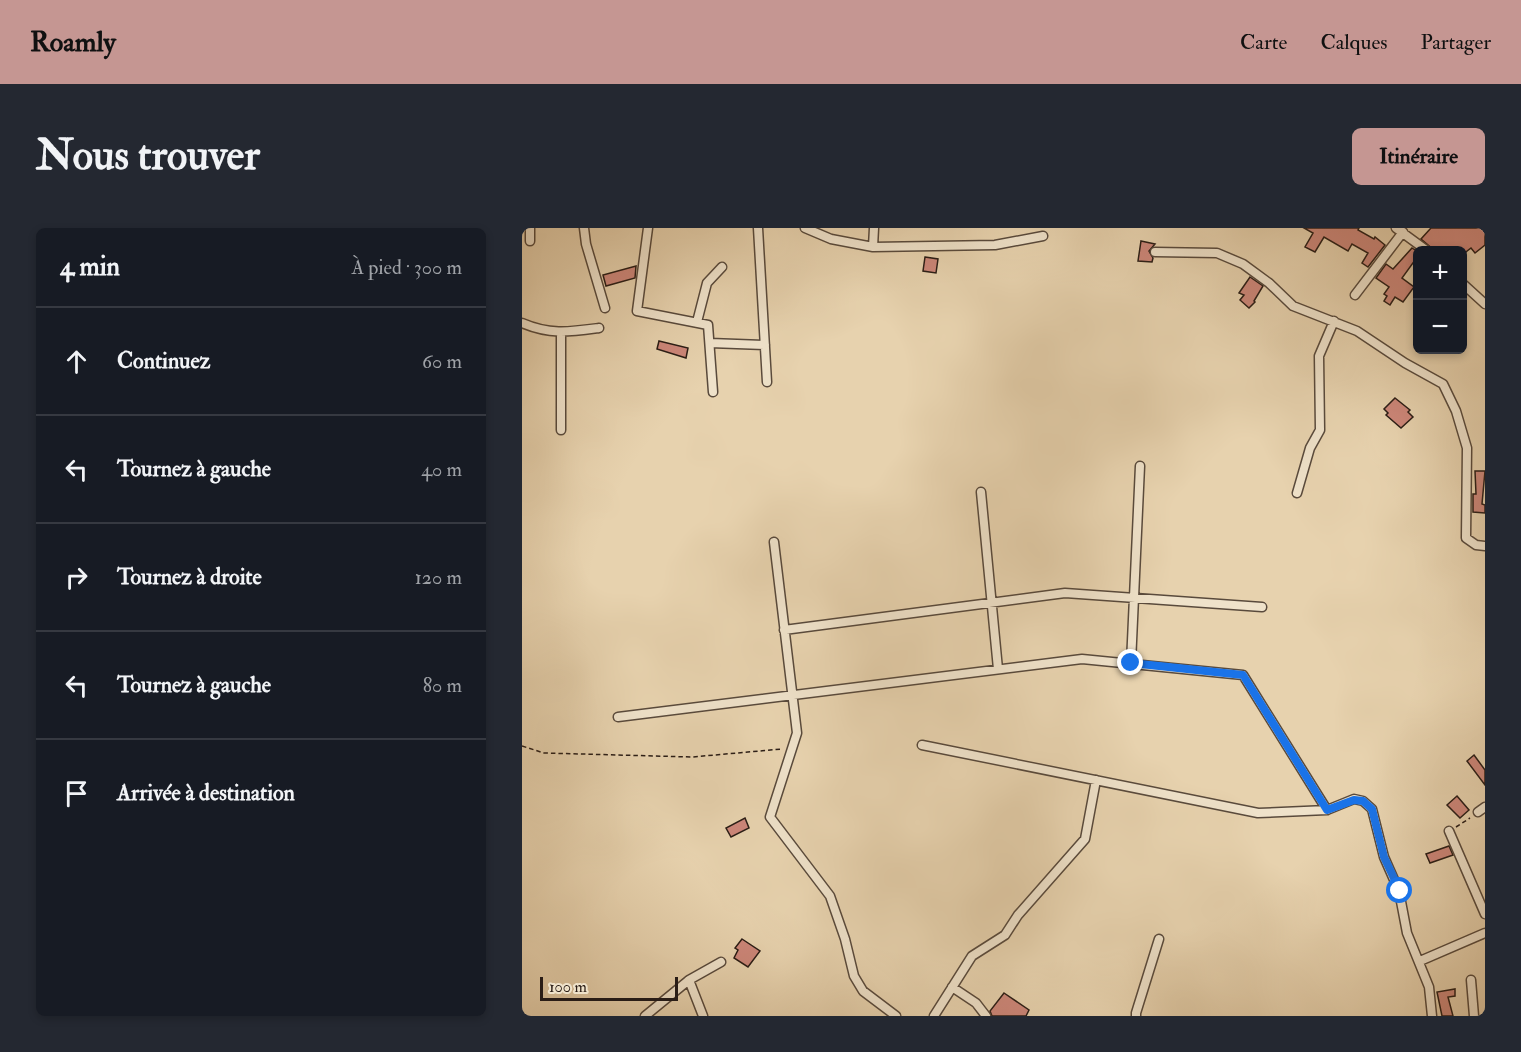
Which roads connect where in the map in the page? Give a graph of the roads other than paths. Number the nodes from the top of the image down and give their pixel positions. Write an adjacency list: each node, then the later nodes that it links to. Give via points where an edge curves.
1 (530, 228): 9 (street)
2 (584, 228): 17 (street)
3 (648, 228): 19 (street, via 637,311)
4 (758, 228): 24 (street)
5 (806, 228): 11 (street, via 831,239)
6 (874, 228): 11 (street)
7 (1400, 230): 10 (street); 15 (street)
8 (1043, 236): 11 (street, via 995,245)
9 (530, 241)
10 (1421, 246)
11 (873, 247)
12 (1155, 252): 18 (street, via 1217,253 1243,264 1293,306)
13 (722, 267): 19 (street, via 706,283)
14 (1467, 288): 16 (street)
15 (1355, 295)
16 (1485, 304)
17 (605, 309)
18 (1334, 321): 30 (street, via 1319,356 1320,430 1310,448); 32 (street, via 1358,331 1443,384 1467,448 1466,538)
19 (697, 322): 23 (street, via 708,325)
20 (522, 323): 22 (street)
21 (599, 328): 22 (street)
22 (561, 333): 27 (street)
23 (710, 343): 24 (street); 26 (street)
24 (765, 345): 25 (street)
25 (767, 382)
26 (713, 392)
27 (561, 430)
28 (1140, 466): 33 (street)
29 (981, 492): 34 (street)
30 (1297, 493)
31 (774, 542): 36 (street)
32 (1485, 546)
33 (1134, 598): 34 (street, via 1065,593); 35 (street); 37 (street)
34 (992, 602): 36 (street); 38 (street)
35 (1262, 607)
36 (784, 630): 39 (street)
37 (1131, 663): 38 (street, via 1082,659); 43 (street, via 1243,675)
38 (998, 669): 39 (street)
39 (792, 695): 40 (street); 55 (street, via 796,733 770,817 830,896 854,976 863,991)
40 (618, 717)
41 (922, 745): 42 (street)
42 (1096, 780): 43 (street, via 1258,813); 52 (street, via 1085,839 1005,935 972,956)
43 (1327, 810): 48 (street, via 1354,800 1363,801 1372,809 1384,857 1400,891 1407,933)
44 (1449, 831): 45 (street)
45 (1485, 914)
46 (1485, 933): 48 (street)
47 (1159, 939): 58 (street)
48 (1420, 961): 59 (street, via 1429,987)
49 (721, 962): 50 (street)
50 (689, 980): 53 (street); 54 (street)
51 (1472, 980): 60 (street)
52 (952, 987): 56 (street); 57 (street, via 976,1003)
53 (645, 1016)
54 (703, 1016)
55 (896, 1016)
56 (934, 1016)
57 (986, 1016)
58 (1136, 1016)
59 (1432, 1016)
60 (1474, 1016)

